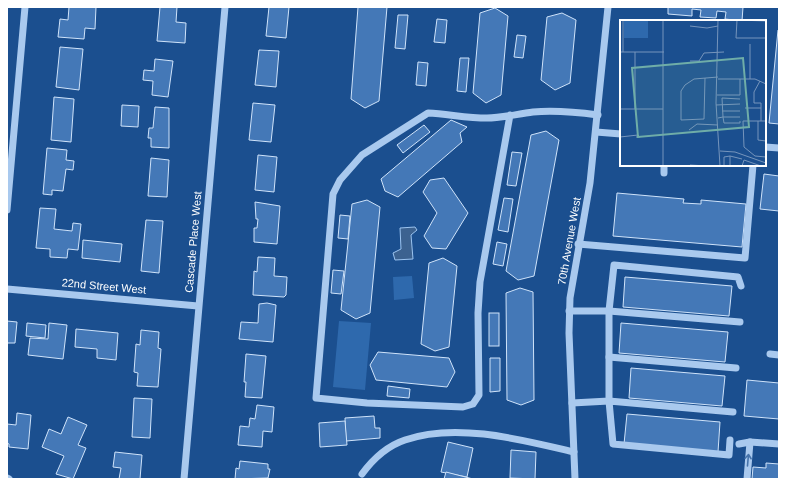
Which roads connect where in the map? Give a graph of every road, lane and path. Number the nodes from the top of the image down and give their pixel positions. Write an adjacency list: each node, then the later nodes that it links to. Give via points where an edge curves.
1 (25, 7): 13 (street)
2 (225, 7): 17 (street, Cascade Place West)
3 (608, 7): 5 (street, 70th Avenue West)
4 (510, 115): 4 (street, via 480,282 479,395 473,404 463,407 316,398 333,194 340,180 362,155 428,113 467,118); 5 (street, via 564,111)
5 (598, 115): 6 (street, 70th Avenue West)
6 (596, 132): 7 (street); 14 (street, 70th Avenue West, via 586,208)
7 (620, 134)
8 (766, 147): 9 (street)
9 (779, 148)
10 (664, 166): 12 (street)
11 (753, 166): 14 (street, via 745,258)
12 (664, 173)
13 (7, 210)
14 (578, 244): 18 (street, 70th Avenue West)
15 (741, 286): 19 (street, via 738,277 614,265)
16 (7, 289): 17 (street, 22nd Street West)
17 (198, 306): 34 (street, Cascade Place West)
18 (569, 311): 19 (street); 26 (street, 70th Avenue West)
19 (609, 311): 20 (street); 23 (street)
20 (740, 322)
21 (770, 354): 22 (street)
22 (779, 355)
23 (609, 357): 24 (street); 25 (street)
24 (736, 368)
25 (609, 401): 26 (street); 27 (street); 28 (street, via 614,444 730,455)
26 (572, 403): 32 (street, 70th Avenue West)
27 (733, 412)
28 (730, 440)
29 (750, 442): 30 (street); 31 (street); 36 (street, one-way to 29)
30 (739, 444)
31 (779, 444)
32 (574, 452): 33 (street, via 502,437 455,433 421,436 394,445 376,458); 35 (street, 70th Avenue West)
33 (362, 474)
34 (184, 479)
35 (575, 479)
36 (747, 479)

